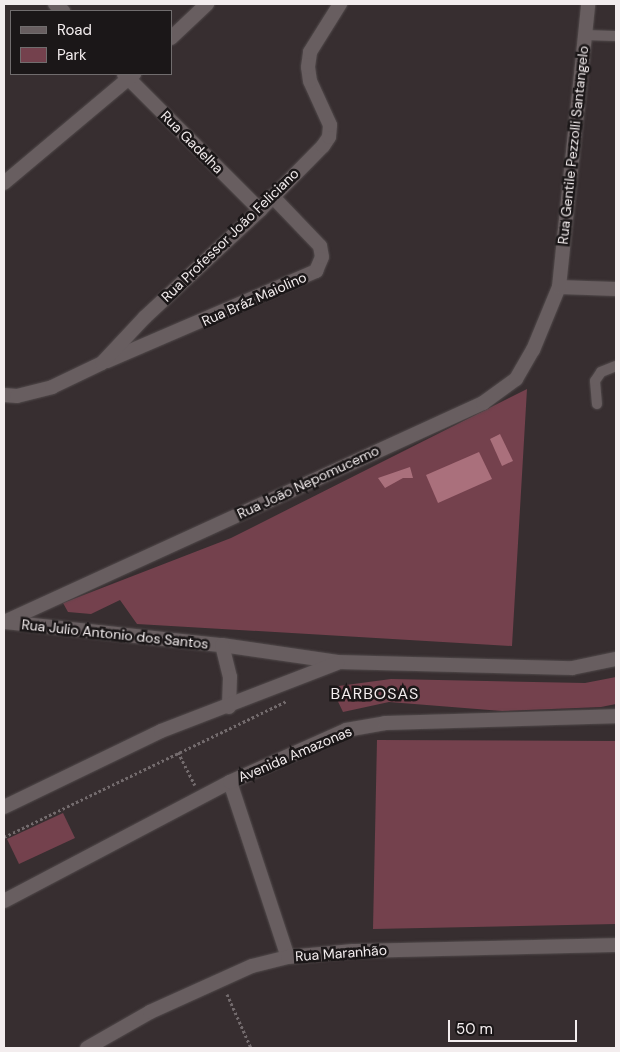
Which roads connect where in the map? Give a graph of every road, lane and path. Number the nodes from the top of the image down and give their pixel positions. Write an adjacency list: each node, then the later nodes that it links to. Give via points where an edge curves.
1 (207, 4): 6 (street)
2 (340, 4): 9 (street, Rua Professor João Feliciano, via 310,52 308,67 310,81 330,125 329,137)
3 (588, 4): 4 (street, Rua Gentile Pezzolli Santangelo)
4 (584, 35): 5 (lane); 11 (street, Rua Gentile Pezzolli Santangelo)
5 (616, 36)
6 (172, 37)
7 (129, 75): 8 (street); 10 (street, Rua Gadelha)
8 (4, 183)
9 (272, 196): 10 (street, Rua Professor João Feliciano); 13 (street, Rua Bráz Maiolino, via 320,246 322,257 316,271)
10 (260, 210): 13 (street, Rua Professor João Feliciano, via 145,317)
11 (559, 287): 12 (street); 17 (street, Rua João Nepomucemo, via 533,350 516,379 499,395)
12 (616, 290)
13 (102, 363): 15 (street, Rua Professor João Feliciano, via 52,387 17,396)
14 (616, 366): 16 (lane, via 601,372 595,382)
15 (4, 395)
16 (597, 404)
17 (4, 622): 18 (street, Rua Julio Antonio dos Santos)
18 (222, 645): 20 (street); 22 (street, Rua Julio Antonio dos Santos, via 230,677)
19 (616, 659): 20 (street, via 572,668)
20 (338, 662): 22 (street)
21 (296, 696): 24 (path)
22 (229, 707): 27 (street, via 161,731)
23 (616, 716): 25 (street, Avenida Amazonas, via 364,726)
24 (178, 752): 26 (path); 28 (path)
25 (230, 782): 29 (street, Avenida Amazonas); 31 (street)
26 (197, 790)
27 (4, 807)
28 (4, 837)
29 (4, 901)
30 (616, 945): 31 (street, Rua Maranhão, via 353,951)
31 (288, 957): 32 (street, Rua Maranhão, via 252,966)
32 (222, 980): 33 (street, Rua Maranhão, via 150,1012); 34 (path)
33 (87, 1048)
34 (251, 1048)

